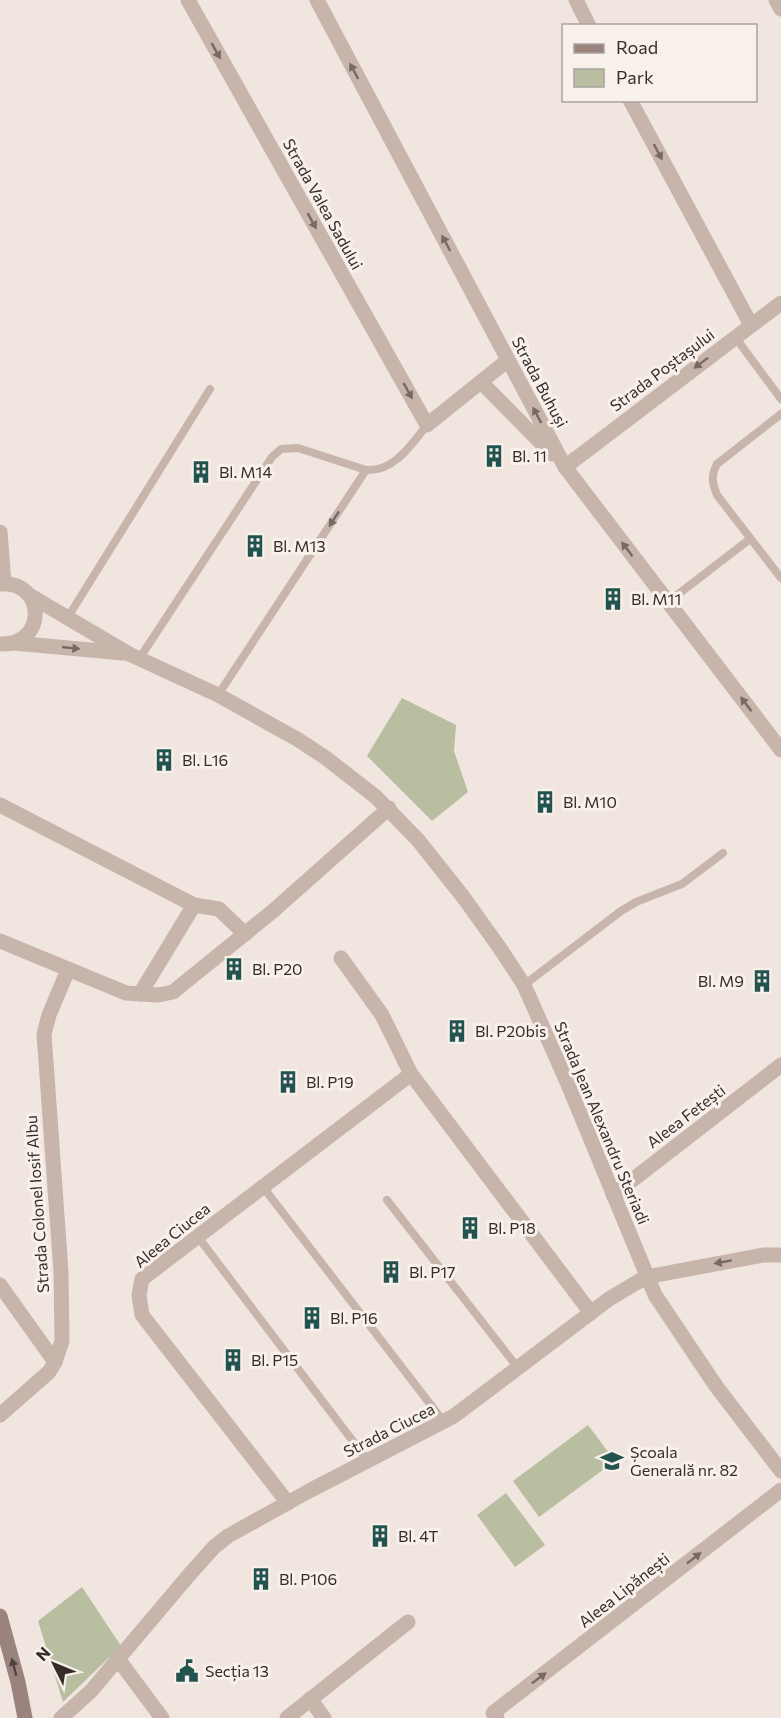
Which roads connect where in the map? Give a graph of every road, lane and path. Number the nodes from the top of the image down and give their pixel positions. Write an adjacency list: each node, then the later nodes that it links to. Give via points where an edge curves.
1 (188, 0): 16 (street, Strada Valea Sadului, one-way to 16)
2 (317, 0): 11 (street, Strada Buhuși, one-way to 2)
3 (576, 0): 6 (street)
4 (776, 0): 5 (street)
5 (781, 9)
6 (588, 24)
7 (631, 102): 9 (street, one-way to 9)
8 (781, 303): 9 (street, Strada Poștașului)
9 (751, 325): 10 (street, Strada Poștașului)
10 (735, 338): 14 (lane); 17 (street, Strada Poștașului, one-way to 17)
11 (508, 360): 12 (street); 17 (street, Strada Buhuși, one-way to 11)
12 (481, 382): 16 (street); 17 (street)
13 (210, 389): 25 (lane)
14 (781, 399)
15 (781, 414): 20 (lane, via 717,464 713,472 717,495)
16 (427, 425): 18 (lane, via 390,464)
17 (565, 466): 24 (street, Strada Buhuși, one-way to 17)
18 (366, 470): 27 (lane, via 298,448 281,449); 28 (lane, one-way to 28)
19 (0, 532): 22 (street)
20 (750, 539): 21 (lane); 24 (lane)
21 (781, 578)
22 (2, 583): 23 (street, Strada Jean Alexandru Steriadi, via 22,588)
23 (29, 595): 25 (street, Strada Jean Alexandru Steriadi); 26 (street, via 36,613 30,632)
24 (668, 602): 29 (street, Strada Buhuși, one-way to 24)
25 (68, 617): 27 (street, Strada Jean Alexandru Steriadi)
26 (7, 643): 27 (street, Strada Jean Alexandru Steriadi, one-way to 27)
27 (134, 657): 28 (street, Strada Jean Alexandru Steriadi)
28 (218, 695): 31 (street, Strada Jean Alexandru Steriadi, via 326,758)
29 (781, 750)
30 (0, 805): 33 (street)
31 (389, 808): 34 (street); 38 (street, Strada Jean Alexandru Steriadi, via 464,898)
32 (723, 853): 38 (lane, via 682,884 621,911)
33 (194, 905): 34 (street, via 219,909); 39 (street)
34 (245, 934): 39 (street, via 173,992)
35 (0, 941): 37 (street)
36 (341, 958): 41 (street, via 382,1015)
37 (68, 969): 39 (street, via 126,993); 50 (street, Strada Colonel Iosif Albu, via 44,1034 61,1272 62,1341)
38 (524, 985): 43 (street, Strada Jean Alexandru Steriadi)
39 (140, 994)
40 (781, 1065): 43 (street, Aleea Fetești)
41 (411, 1074): 42 (street, Aleea Ciucea); 49 (street)
42 (263, 1187): 45 (street, Aleea Ciucea); 53 (lane)
43 (613, 1195): 47 (street, Strada Jean Alexandru Steriadi)
44 (387, 1200): 51 (lane)
45 (198, 1236): 54 (lane); 57 (street, Aleea Ciucea, via 142,1279 142,1315)
46 (781, 1255): 47 (street, Strada Ciucea, one-way to 47)
47 (646, 1276): 49 (street, Strada Ciucea); 55 (street, Strada Jean Alexandru Steriadi, via 697,1359)
48 (0, 1285): 50 (street)
49 (591, 1313): 51 (street, Strada Ciucea)
50 (55, 1362): 52 (street, Strada Colonel Iosif Albu, via 44,1377)
51 (518, 1368): 53 (street, Strada Ciucea)
52 (0, 1414)
53 (444, 1422): 54 (street, Strada Ciucea)
54 (368, 1461): 57 (street, Strada Ciucea)
55 (781, 1472)
56 (781, 1490): 67 (street, Aleea Lipănești, one-way to 56, via 493,1713)
57 (288, 1503): 60 (street, Strada Ciucea, via 214,1547)
58 (0, 1616): 62 (main road, one-way to 58)
59 (408, 1622): 61 (street)
60 (118, 1659): 63 (street, Strada Ciucea); 64 (street)
61 (310, 1699): 65 (street); 66 (street)
62 (25, 1718)
63 (61, 1718)
64 (162, 1718)
65 (287, 1718)
66 (324, 1718)
67 (497, 1718)

